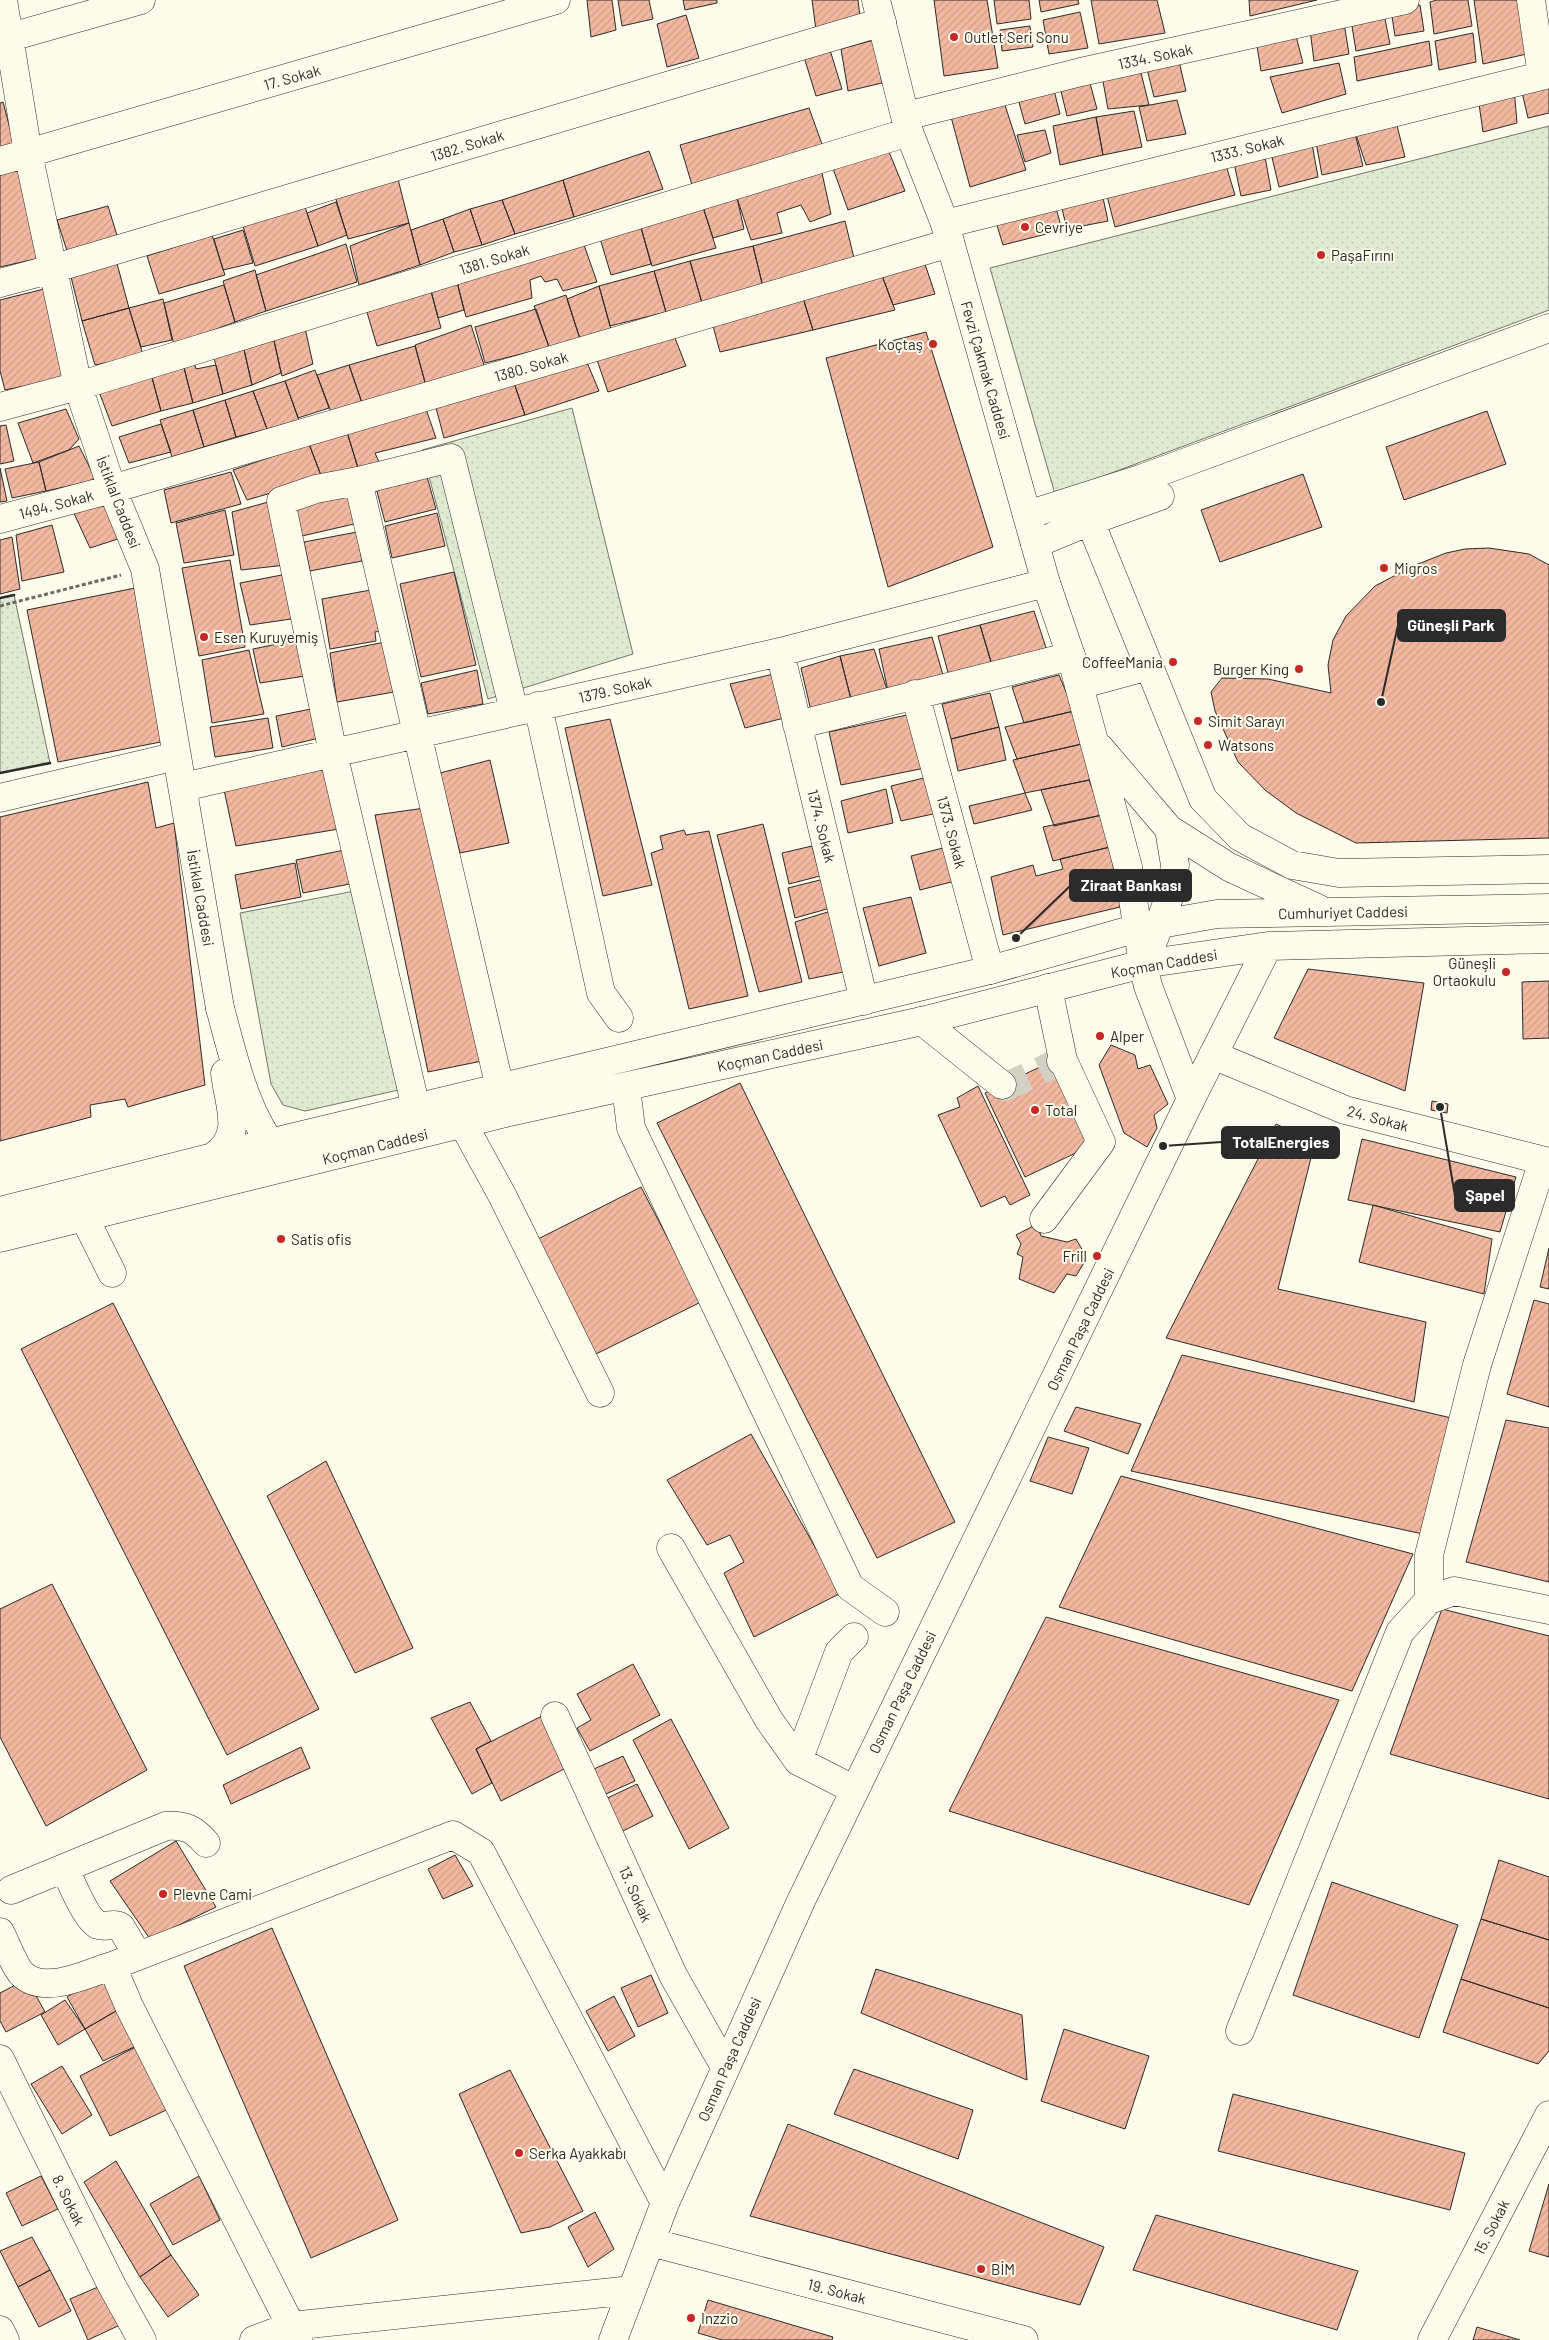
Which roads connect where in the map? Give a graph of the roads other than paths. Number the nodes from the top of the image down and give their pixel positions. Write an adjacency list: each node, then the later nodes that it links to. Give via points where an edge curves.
1 (3, 0): 7 (street, İstiklal Caddesi)
2 (141, 0): 7 (street)
3 (556, 0): 10 (street, 17. Sokak)
4 (1405, 0): 9 (street, 1334. Sokak, via 1081,72)
5 (1531, 0): 8 (street)
6 (879, 11): 9 (street, Fevzi Çakmak Caddesi); 13 (street, 1382. Sokak)
7 (5, 39): 10 (street, İstiklal Caddesi)
8 (1545, 75): 12 (street, 1333. Sokak)
9 (908, 124): 12 (street, Fevzi Çakmak Caddesi); 16 (street, 1381. Sokak)
10 (28, 153): 11 (street, 17. Sokak); 13 (street, İstiklal Caddesi)
11 (0, 160)
12 (947, 234): 19 (street, 1380. Sokak); 21 (street, Fevzi Çakmak Caddesi)
13 (52, 269): 14 (street, 1382. Sokak); 16 (street, İstiklal Caddesi)
14 (0, 282)
15 (1549, 328): 21 (street, via 1143,478)
16 (78, 386): 17 (street, 1381. Sokak); 19 (street, İstiklal Caddesi)
17 (0, 407)
18 (358, 481): 31 (street, via 451,458); 33 (street); 35 (street, via 316,489 280,501)
19 (112, 489): 22 (street, 1494. Sokak); 36 (street, İstiklal Caddesi, via 145,569)
20 (1160, 496): 23 (street)
21 (1027, 515): 24 (street, Fevzi Çakmak Caddesi)
22 (0, 519)
23 (1090, 521): 24 (street); 28 (street)
24 (1035, 544): 25 (street, Fevzi Çakmak Caddesi)
25 (1046, 583): 26 (street, 1379. Sokak); 27 (street, Fevzi Çakmak Caddesi)
26 (780, 652): 31 (street, 1379. Sokak); 32 (street, 1374. Sokak)
27 (1071, 656): 29 (street, Fevzi Çakmak Caddesi); 30 (street)
28 (1149, 666): 29 (street); 40 (street, via 1203,799 1240,837 1292,865 1339,873)
29 (1079, 685): 34 (street, Fevzi Çakmak Caddesi)
30 (915, 694): 32 (street); 47 (street, 1373. Sokak)
31 (526, 708): 33 (street, 1379. Sokak); 51 (street, via 601,993)
32 (797, 725): 49 (street, 1374. Sokak)
33 (417, 733): 35 (street, 1379. Sokak); 56 (street)
34 (1094, 741): 39 (street); 43 (street, Fevzi Çakmak Caddesi, via 1128,867)
35 (333, 753): 37 (street, 1379. Sokak); 58 (street)
36 (177, 756): 37 (street, İstiklal Caddesi); 38 (street)
37 (183, 787): 50 (street, İstiklal Caddesi)
38 (0, 798)
39 (1169, 829): 42 (street, via 1229,868); 43 (street, via 1175,865 1171,892)
40 (1549, 869)
41 (1549, 908): 42 (street, Cumhuriyet Caddesi)
42 (1327, 912): 43 (street, Cumhuriyet Caddesi, via 1217,914)
43 (1149, 926): 46 (street, Fevzi Çakmak Caddesi); 47 (street, Koçman Caddesi)
44 (1549, 939): 45 (street, Koçman Caddesi)
45 (1268, 946): 46 (street, Koçman Caddesi); 53 (street, Osman Paşa Caddesi)
46 (1142, 964): 48 (street, Koçman Caddesi); 57 (street, Fevzi Çakmak Caddesi)
47 (990, 970): 49 (street, Koçman Caddesi)
48 (1048, 988): 52 (street, Koçman Caddesi); 66 (street, via 1062,1060 1101,1142)
49 (864, 1001): 56 (street, Koçman Caddesi)
50 (220, 1008): 60 (street, via 238,1078); 61 (street, via 222,1051 233,1126 230,1141)
51 (619, 1018)
52 (922, 1022): 54 (street); 55 (street, Koçman Caddesi)
53 (1213, 1055): 57 (street, Osman Paşa Caddesi); 63 (street, 24. Sokak, via 1346,1110)
54 (1002, 1085)
55 (626, 1087): 59 (street, Koçman Caddesi); 73 (street, via 631,1128 850,1587)
56 (500, 1088): 58 (street, Koçman Caddesi)
57 (1191, 1099): 77 (street, Osman Paşa Caddesi)
58 (416, 1108): 60 (street, Koçman Caddesi)
59 (463, 1124): 62 (street, Koçman Caddesi); 69 (street, via 502,1195)
60 (268, 1142): 61 (street, Koçman Caddesi); 62 (street, via 279,1156 289,1160)
61 (214, 1156): 64 (street, Koçman Caddesi)
62 (321, 1159): 65 (street, Koçman Caddesi)
63 (1546, 1161): 71 (street, via 1477,1365 1429,1555)
64 (0, 1211)
65 (84, 1217): 67 (street, Koçman Caddesi); 68 (street)
66 (1044, 1219)
67 (0, 1238)
68 (112, 1273)
69 (600, 1393)
70 (671, 1548): 76 (street, via 769,1720)
71 (1429, 1600): 72 (street, via 1454,1591); 84 (street, via 1400,1632)
72 (1549, 1610)
73 (885, 1612)
74 (854, 1637): 76 (street, via 839,1652)
75 (555, 1716): 86 (street, 13. Sokak, via 673,1975)
76 (798, 1761): 77 (street)
77 (854, 1790): 86 (street, Osman Paşa Caddesi)
78 (206, 1843): 79 (street, via 184,1826 166,1826)
79 (65, 1869): 80 (street); 82 (street, via 92,1920 103,1926 114,1924 121,1927)
80 (11, 1890)
81 (0, 1932): 83 (street, via 21,1973 40,1983 52,1983)
82 (138, 1956): 83 (street); 88 (street, via 453,1836 481,1852)
83 (112, 1966): 92 (street, via 129,2006)
84 (1240, 2031)
85 (0, 2059): 94 (street, 8. Sokak)
86 (725, 2067): 88 (street, Osman Paşa Caddesi)
87 (1549, 2115): 98 (street, 15. Sokak)
88 (665, 2202): 89 (street, Osman Paşa Caddesi)
89 (650, 2242): 90 (street, Osman Paşa Caddesi); 97 (street, 19. Sokak)
90 (632, 2290): 92 (street); 96 (street, Osman Paşa Caddesi)
91 (0, 2330): 93 (street)
92 (295, 2333): 95 (street)
93 (5, 2340)
94 (142, 2340)
95 (254, 2340)
96 (613, 2340)
97 (1024, 2340)
98 (1432, 2340)

